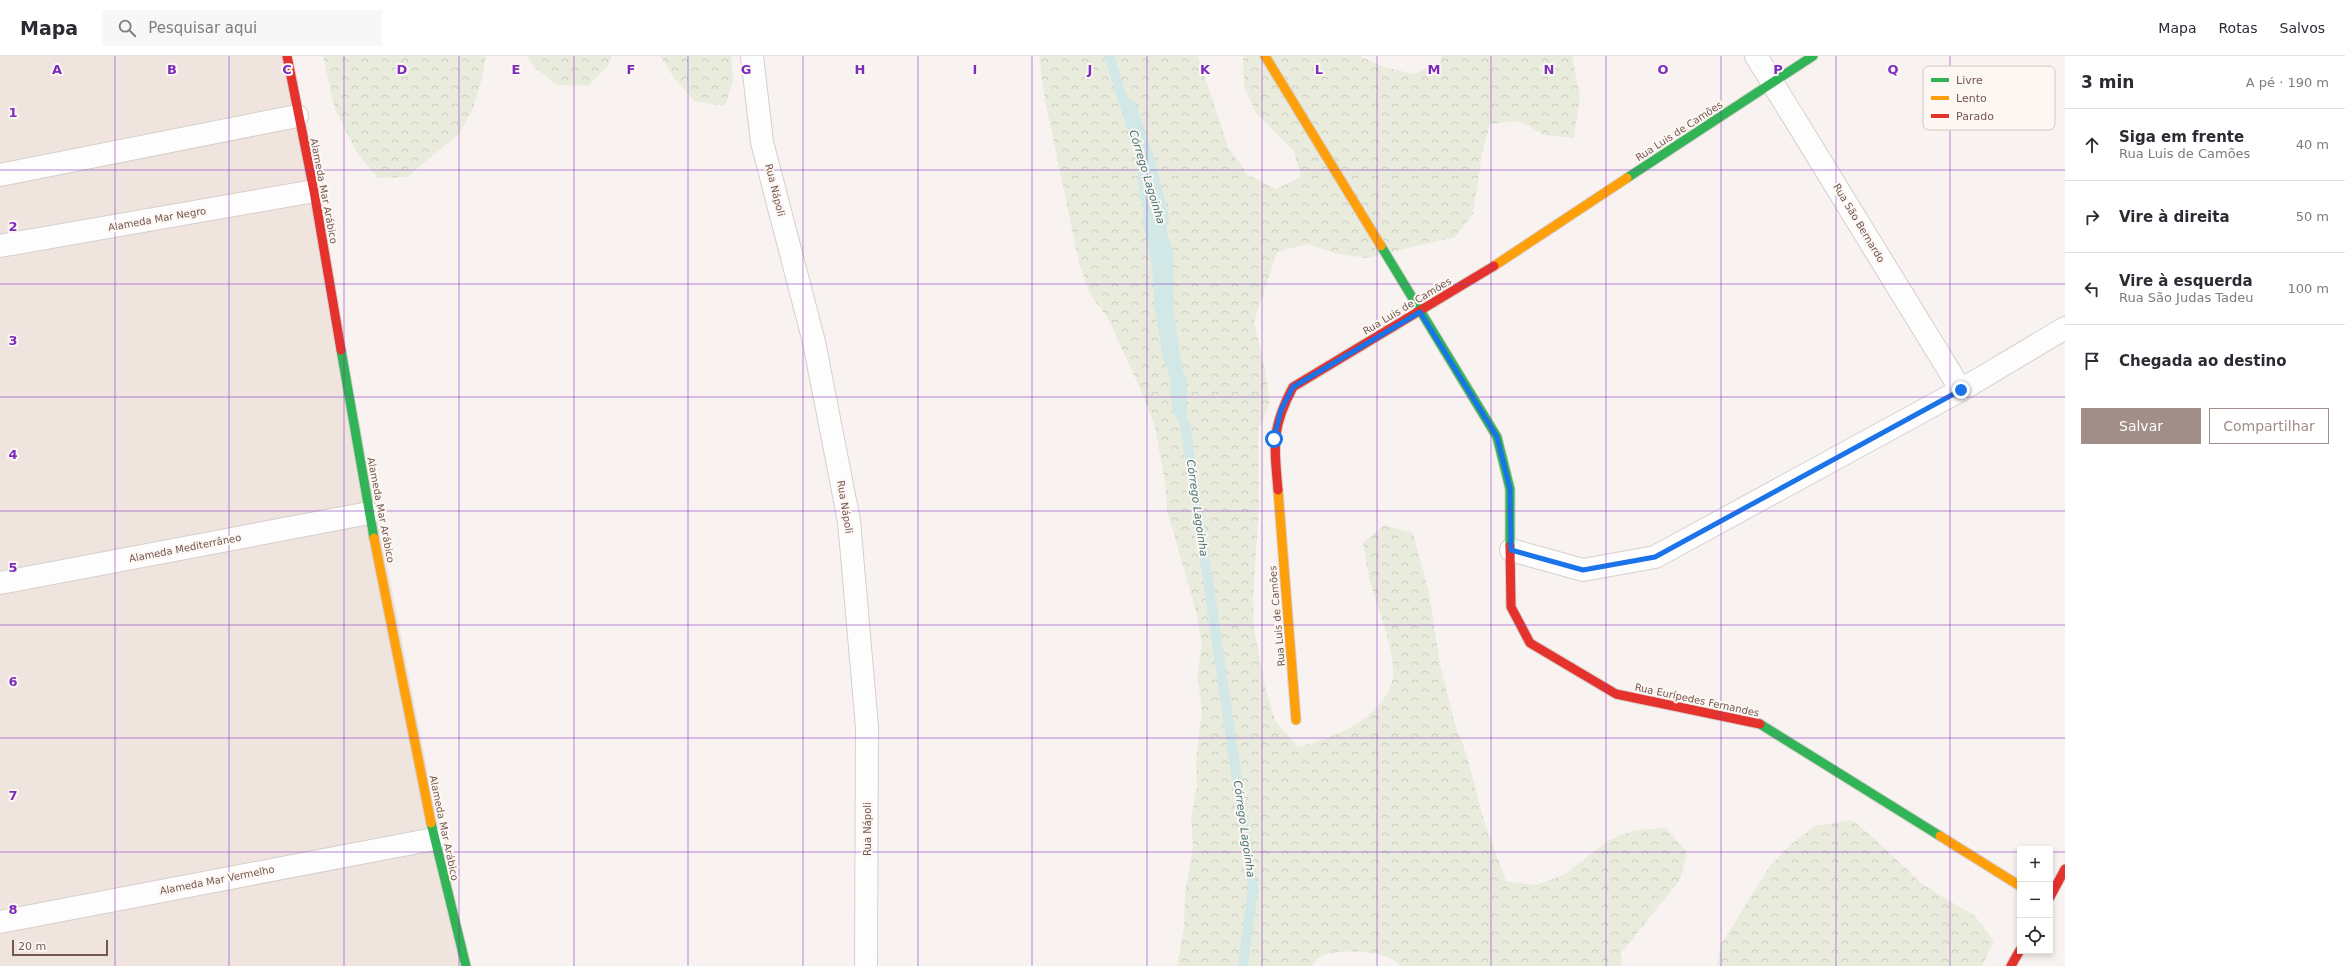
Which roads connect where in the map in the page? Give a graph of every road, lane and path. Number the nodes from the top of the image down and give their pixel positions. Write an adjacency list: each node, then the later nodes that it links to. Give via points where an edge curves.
1 (287, 56): 7 (street, Alameda Mar Arábico)
2 (752, 56): 25 (street, Rua Nápoli, via 762,142 814,342 849,521 867,727)
3 (1265, 56): 11 (street, Rua Eurípedes Fernandes)
4 (1756, 56): 6 (street, Rua São Bernardo)
5 (1813, 56): 6 (street, Rua Luis de Camões)
6 (1773, 82): 11 (street, Rua Luis de Camões); 13 (street, Rua São Bernardo)
7 (297, 116): 8 (street); 9 (street, Alameda Mar Arábico)
8 (0, 175)
9 (314, 192): 10 (street, Alameda Mar Negro); 14 (street, Alameda Mar Arábico)
10 (0, 246)
11 (1420, 312): 15 (street, Rua Eurípedes Fernandes, via 1497,437 1510,489); 17 (street, Rua Luis de Camões, via 1293,387 1281,410 1274,439)
12 (2065, 328): 13 (street)
13 (1961, 390): 15 (street, via 1655,557 1583,570)
14 (369, 513): 16 (street, Alameda Mediterrâneo); 18 (street, Alameda Mar Arábico)
15 (1511, 550): 20 (street, Rua Eurípedes Fernandes, via 1512,607 1530,642 1616,694 1763,725)
16 (0, 584)
17 (1296, 720)
18 (434, 839): 22 (street, Alameda Mar Vermelho); 24 (street, Alameda Mar Arábico)
19 (2065, 869): 21 (street)
20 (2017, 884)
21 (2053, 891)
22 (0, 922)
23 (2018, 954): 26 (street)
24 (466, 966)
25 (866, 966)
26 (2011, 966)

